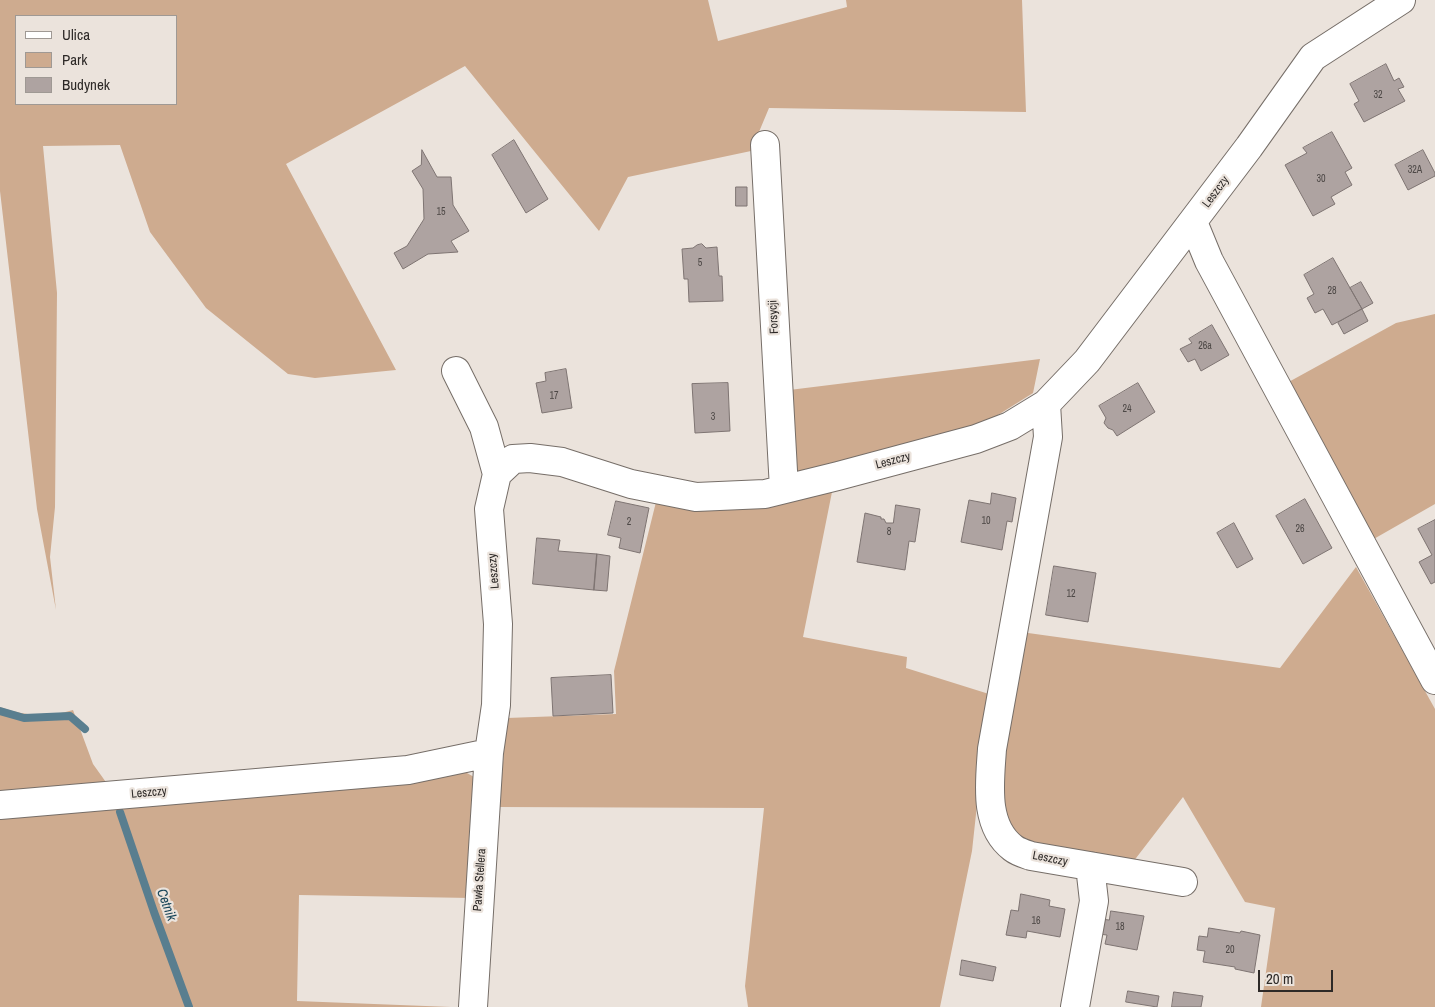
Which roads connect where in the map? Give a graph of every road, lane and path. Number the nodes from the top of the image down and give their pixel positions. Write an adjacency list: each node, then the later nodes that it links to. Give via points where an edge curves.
1 (1401, 0): 3 (street, Leszczy, via 1312,57)
2 (765, 145): 7 (street, Forsycji)
3 (1193, 222): 5 (street, Leszczy, via 1086,361); 8 (street, via 1208,262)
4 (456, 371): 6 (street, via 484,427)
5 (1046, 404): 7 (street, Leszczy, via 1010,426 976,439); 11 (street, Leszczy, via 1048,438 992,749 990,788 998,832 1013,848 1030,856)
6 (497, 474): 7 (street, Leszczy, via 513,459 530,458 562,462 632,484 696,497); 9 (street, Leszczy, via 489,509 498,624 496,705)
7 (784, 490)
8 (1435, 680)
9 (489, 753): 10 (street, Leszczy, via 408,770); 13 (street, Pawła Stellera)
10 (0, 805)
11 (1090, 866): 12 (street, Leszczy); 14 (street, via 1094,901)
12 (1183, 882)
13 (473, 1007)
14 (1075, 1007)

